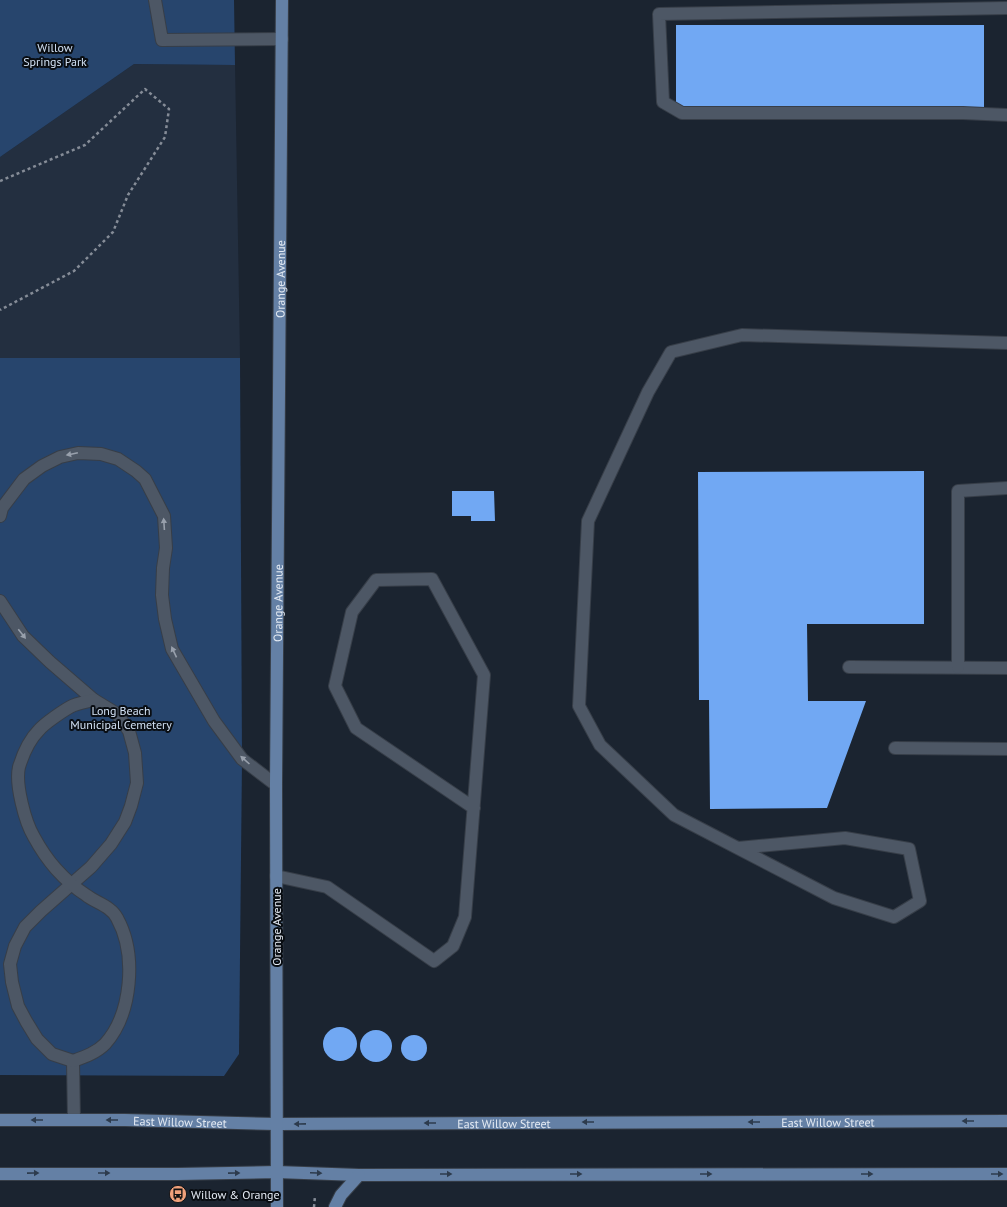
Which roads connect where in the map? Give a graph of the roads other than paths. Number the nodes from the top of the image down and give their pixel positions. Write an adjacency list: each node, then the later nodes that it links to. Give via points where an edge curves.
1 (155, 0): 4 (lane, via 162,40)
2 (282, 0): 4 (main road, Orange Avenue)
3 (1007, 8): 5 (lane, via 659,14 663,102 682,113)
4 (282, 40): 16 (main road, Orange Avenue)
5 (1007, 115)
6 (1007, 343): 18 (lane, via 742,335 670,352 648,392 588,521 579,706 600,745 674,815)
7 (1007, 488): 11 (lane, via 958,491)
8 (0, 516): 16 (lane, one-way to 8, via 242,759 214,721 172,649 162,595 166,548 164,516 145,479 118,459 101,454 78,453 60,457 24,479 2,508)
9 (0, 602): 13 (lane, one-way to 13, via 23,636)
10 (849, 667): 11 (lane)
11 (958, 667): 12 (lane)
12 (1007, 668)
13 (94, 700): 20 (lane, via 117,714 129,731 135,752 137,783 132,806 111,844 91,867); 20 (lane, via 71,706 39,730 27,748 19,768 24,813 33,836 56,869)
14 (895, 748): 15 (lane)
15 (1007, 749)
16 (276, 784): 19 (main road, Orange Avenue)
17 (474, 808): 17 (lane, via 484,675 432,579 376,580 352,612 335,686 356,728); 19 (lane, via 465,917 453,946 434,961 327,887)
18 (738, 848): 18 (lane, via 834,898 894,917 920,900 909,849 845,838)
19 (276, 876): 25 (main road, Orange Avenue)
20 (71, 884): 21 (lane, via 25,927 15,946 10,964 18,1006 37,1039 52,1054); 21 (lane, via 117,917 127,948 129,973 127,1000 119,1023 104,1044 93,1053)
21 (73, 1061): 23 (lane)
22 (0, 1120): 23 (main road, East Willow Street, one-way to 22)
23 (74, 1120): 25 (main road, East Willow Street, one-way to 23)
24 (1007, 1121): 25 (main road, East Willow Street, one-way to 25)
25 (277, 1124): 26 (main road, Orange Avenue)
26 (277, 1172): 27 (main road, one-way to 26); 28 (main road, one-way to 28); 30 (main road, Orange Avenue)
27 (0, 1174)
28 (359, 1174): 29 (main road, one-way to 29); 31 (main road, via 341,1195)
29 (1007, 1174)
30 (277, 1207)
31 (335, 1207)

